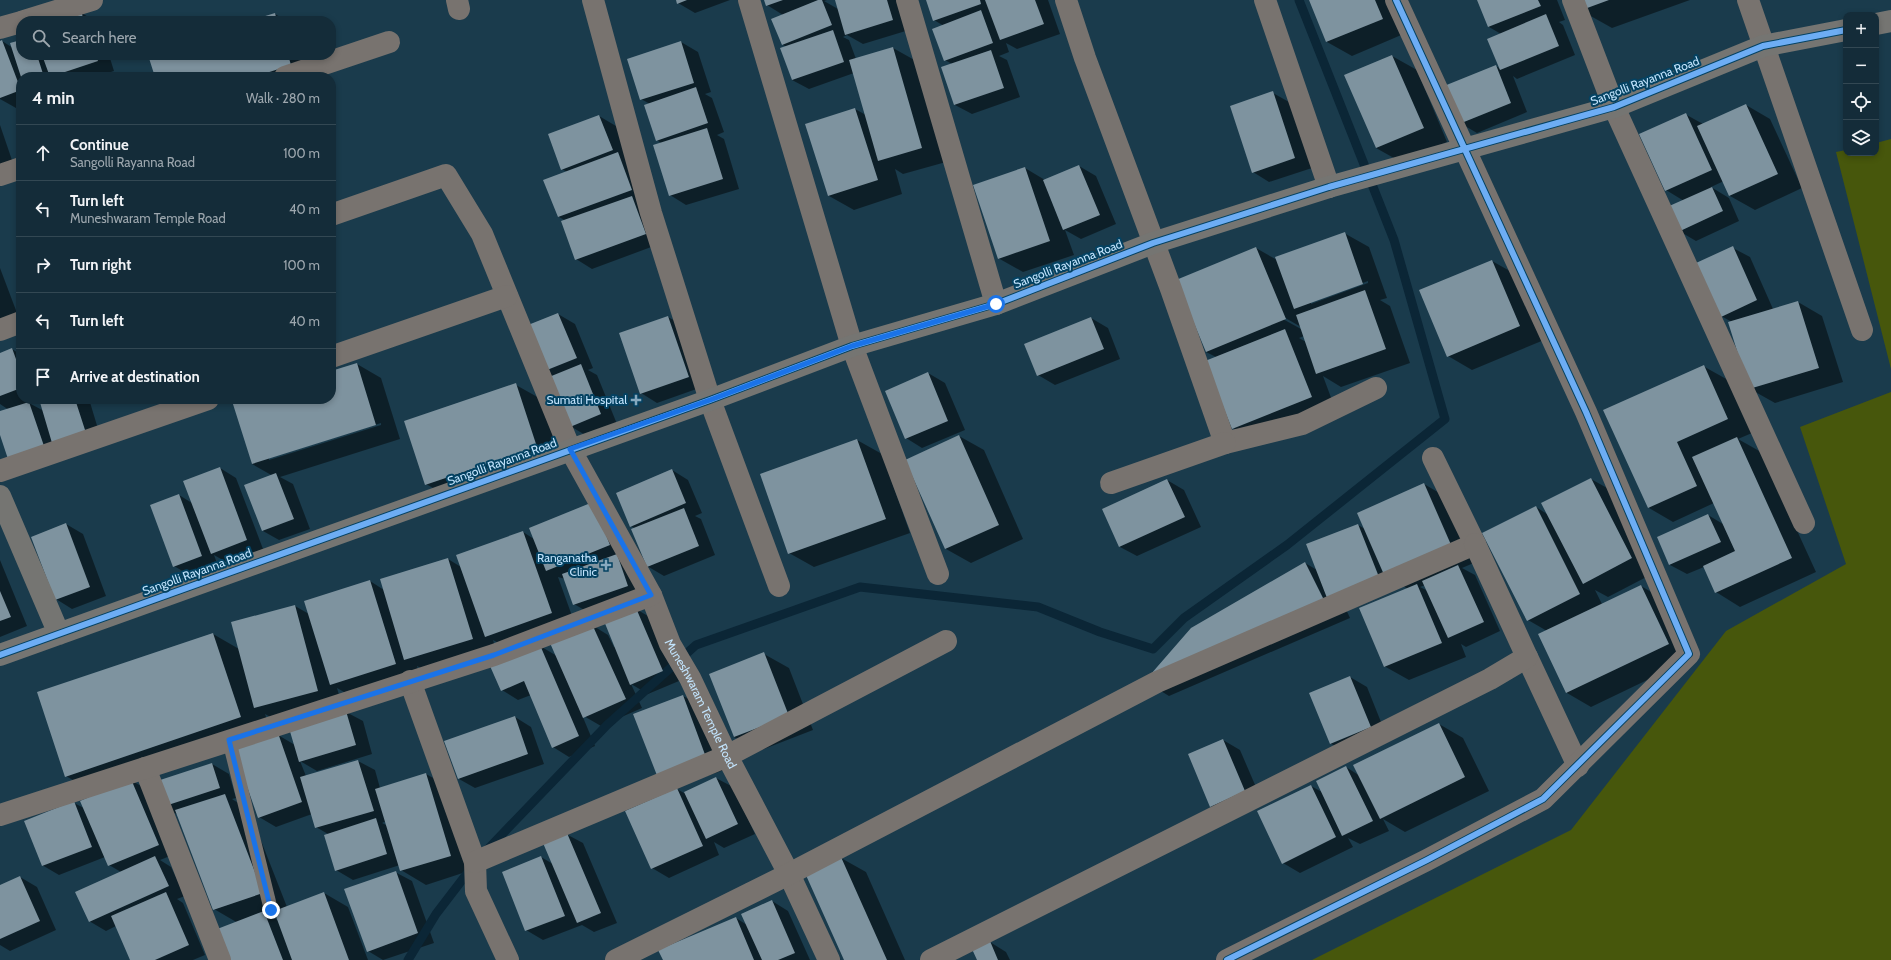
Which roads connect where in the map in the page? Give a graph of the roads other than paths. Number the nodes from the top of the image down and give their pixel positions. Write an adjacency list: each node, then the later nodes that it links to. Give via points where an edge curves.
1 (92, 0): 10 (street)
2 (592, 0): 36 (street, via 651,213)
3 (749, 0): 33 (street)
4 (907, 0): 29 (street)
5 (1066, 0): 27 (street, via 1084,58)
6 (1265, 0): 25 (street)
7 (1396, 0): 22 (street)
8 (1573, 0): 21 (street)
9 (1748, 0): 17 (street)
10 (39, 16)
11 (1891, 21): 13 (street)
12 (16, 23): 14 (street)
13 (1879, 23)
14 (0, 28)
15 (1843, 31): 17 (street, Sangolli Rayanna Road)
16 (388, 42): 19 (street)
17 (1763, 46): 21 (street, Sangolli Rayanna Road); 32 (street)
18 (335, 60): 20 (street)
19 (336, 60)
20 (300, 72)
21 (1614, 107): 22 (street, Sangolli Rayanna Road); 44 (street)
22 (1463, 150): 25 (street, Sangolli Rayanna Road); 56 (street, via 1586,412 1689,654)
23 (16, 170): 24 (street)
24 (0, 175)
25 (1329, 188): 27 (street, Sangolli Rayanna Road)
26 (336, 213): 28 (street, Muneshwaram Temple Road, via 446,175 482,234)
27 (1153, 243): 29 (street, Sangolli Rayanna Road); 38 (street)
28 (507, 296): 34 (street); 39 (street, Muneshwaram Temple Road)
29 (996, 304): 33 (street, Sangolli Rayanna Road)
30 (16, 324): 31 (street)
31 (0, 330)
32 (1862, 330)
33 (852, 346): 36 (street, Sangolli Rayanna Road); 46 (street)
34 (336, 355)
35 (1376, 388): 38 (street, via 1302,424)
36 (710, 400): 39 (street, Sangolli Rayanna Road); 47 (street)
37 (194, 404): 41 (street)
38 (1225, 443): 42 (street)
39 (570, 449): 48 (street, Muneshwaram Temple Road); 49 (street, Sangolli Rayanna Road)
40 (1433, 458): 45 (street)
41 (0, 471)
42 (1111, 483)
43 (0, 496): 49 (street)
44 (1804, 523)
45 (1475, 544): 52 (street); 60 (street, via 1157,682)
46 (938, 574)
47 (779, 586)
48 (651, 595): 53 (street, via 494,655); 55 (street, Muneshwaram Temple Road, via 670,644 690,678)
49 (59, 634): 51 (street, Sangolli Rayanna Road)
50 (946, 641): 55 (street)
51 (0, 655)
52 (1527, 657): 56 (street); 66 (street, via 1490,679)
53 (410, 681): 54 (street); 59 (street)
54 (229, 740): 57 (street); 61 (lane)
55 (727, 756): 59 (street); 60 (street, Muneshwaram Temple Road)
56 (1578, 766): 67 (street, via 1543,799)
57 (145, 768): 58 (street); 62 (street)
58 (0, 815)
59 (475, 862): 63 (street, via 476,891)
60 (789, 874): 64 (street); 65 (street, Muneshwaram Temple Road)
61 (271, 910)
62 (220, 960)
63 (508, 960)
64 (616, 960)
65 (829, 960)
66 (931, 960)
67 (1226, 960)

